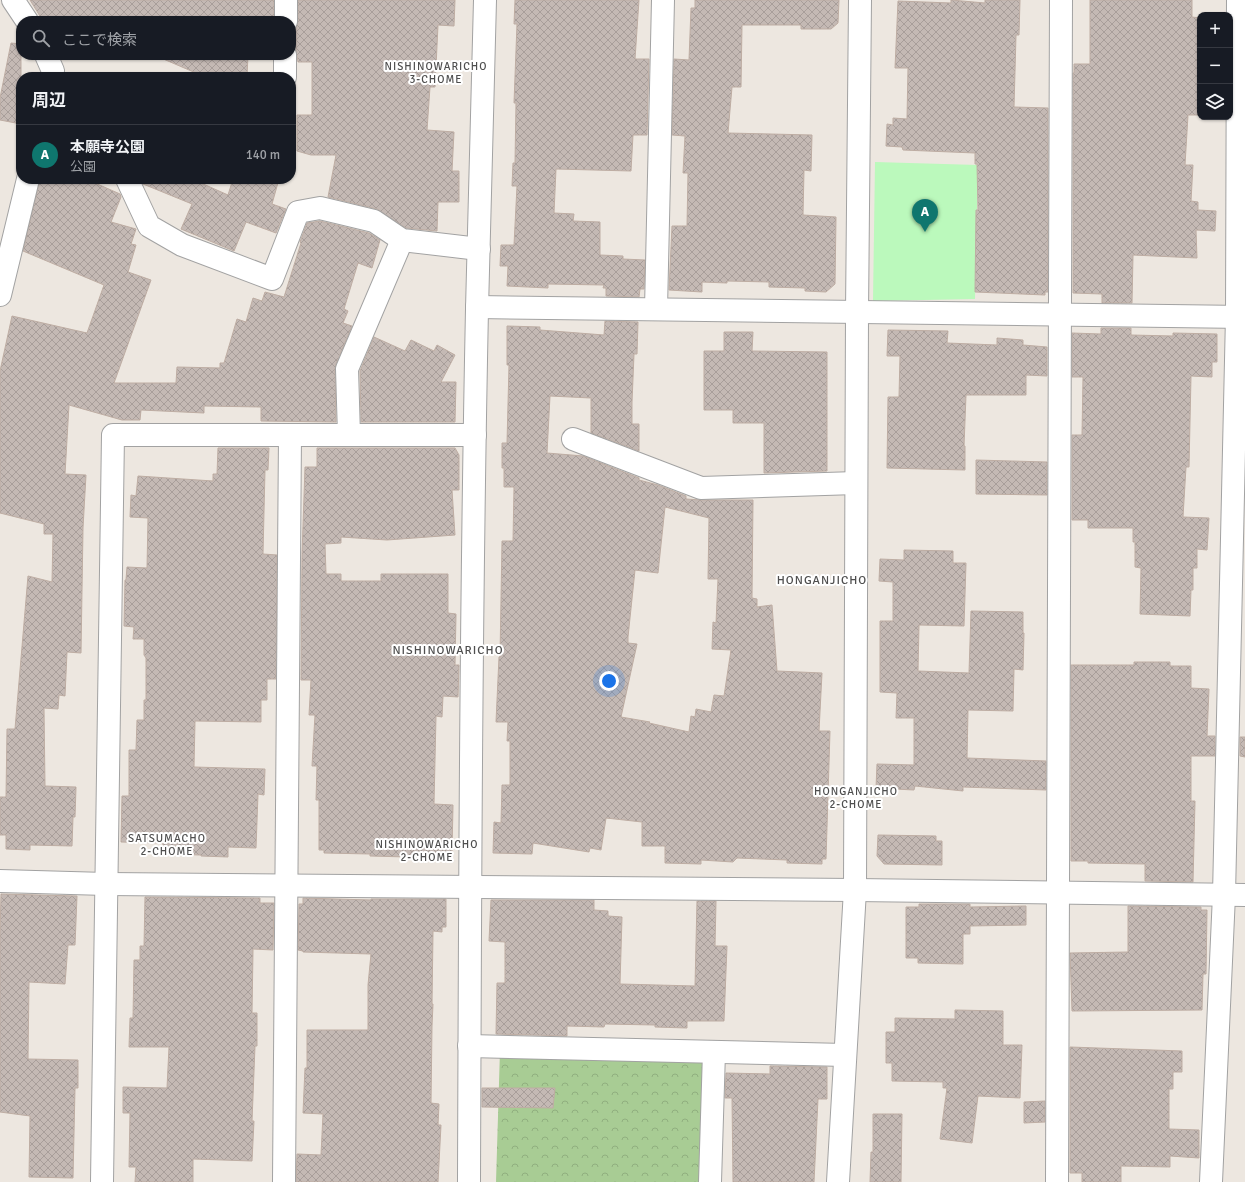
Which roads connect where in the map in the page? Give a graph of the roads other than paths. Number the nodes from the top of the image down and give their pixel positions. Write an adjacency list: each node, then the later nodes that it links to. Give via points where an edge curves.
1 (13, 0): 8 (street)
2 (286, 0): 9 (street)
3 (485, 0): 17 (street)
4 (663, 0): 20 (street)
5 (860, 0): 21 (street)
6 (1061, 0): 22 (street)
7 (1238, 0): 23 (street)
8 (24, 16)
9 (286, 16)
10 (48, 60): 12 (street)
11 (285, 60): 13 (street)
12 (53, 72)
13 (285, 72)
14 (27, 184): 18 (street)
15 (129, 184): 16 (street, via 149,226 182,245 272,279 298,212 320,208 374,221)
16 (402, 240): 17 (street); 25 (street, via 347,369)
17 (479, 249): 19 (street)
18 (0, 295)
19 (477, 307): 20 (street); 26 (street)
20 (656, 309): 21 (street)
21 (857, 312): 22 (street); 28 (street)
22 (1060, 314): 23 (street); 34 (street)
23 (1241, 317): 35 (street)
24 (290, 435): 25 (street); 30 (street, via 113,435); 31 (street)
25 (350, 435): 26 (street)
26 (475, 435): 32 (street)
27 (573, 440): 28 (street, via 701,488)
28 (856, 483): 33 (street)
29 (0, 881): 30 (street)
30 (106, 884): 31 (street); 39 (street)
31 (286, 885): 32 (street); 40 (street)
32 (470, 887): 33 (street); 36 (street)
33 (855, 890): 34 (street); 38 (street)
34 (1058, 893): 35 (street); 44 (street)
35 (1234, 895): 45 (street)
36 (469, 1046): 37 (street); 41 (street)
37 (714, 1052): 38 (street); 42 (street)
38 (845, 1055): 43 (street)
39 (102, 1182)
40 (284, 1182)
41 (469, 1182)
42 (710, 1182)
43 (838, 1182)
44 (1057, 1182)
45 (1211, 1182)

